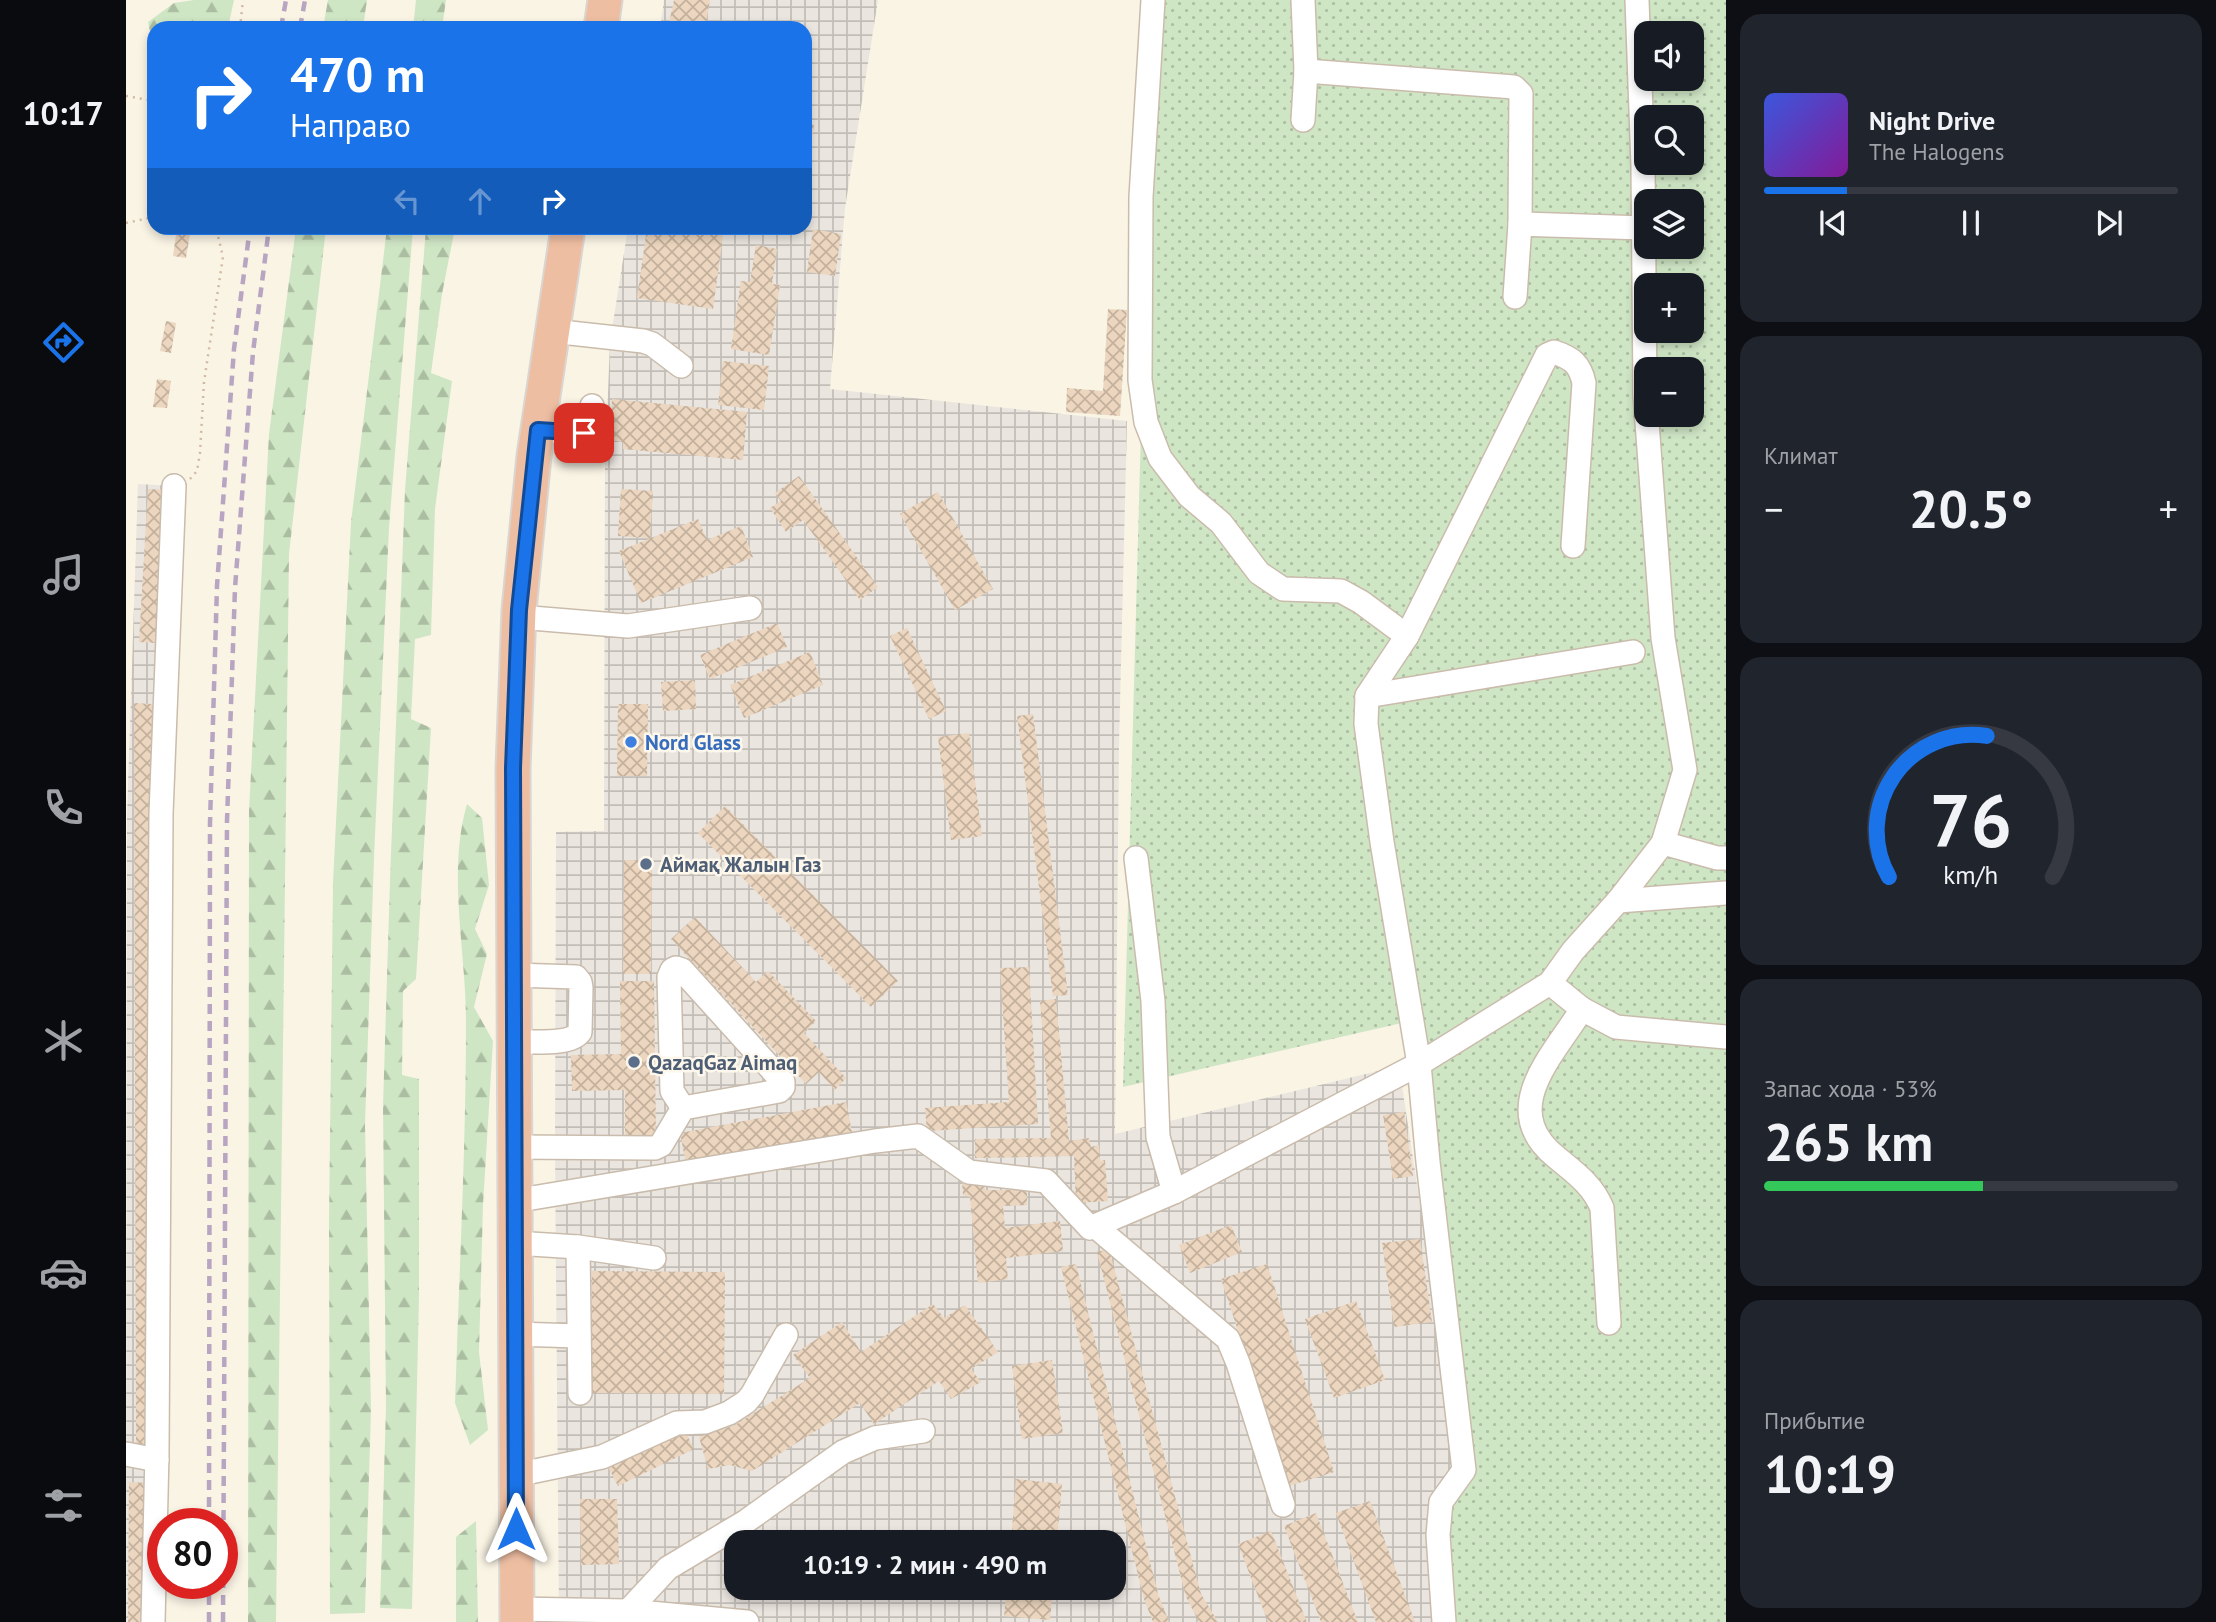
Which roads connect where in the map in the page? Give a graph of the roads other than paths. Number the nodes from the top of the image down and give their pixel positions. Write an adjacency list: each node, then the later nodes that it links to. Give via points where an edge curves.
1 (605, 0): 5 (highway)
2 (1153, 0): 22 (lane, via 1140,197 1140,380 1146,422 1160,458 1189,496 1221,523 1259,573 1283,589 1341,591)
3 (1304, 0): 6 (lane)
4 (1637, 0): 8 (lane)
5 (602, 21)
6 (1306, 71): 7 (lane); 9 (lane, via 1514,87 1521,94)
7 (1303, 120)
8 (1643, 189)
9 (1520, 224): 10 (lane); 13 (lane)
10 (1634, 228)
11 (567, 235): 14 (highway)
12 (1644, 259): 25 (lane, via 1645,395 1663,638 1685,770)
13 (1515, 297)
14 (552, 331): 15 (lane, via 643,341); 17 (highway)
15 (681, 366)
16 (592, 406): 17 (lane, via 584,433)
17 (538, 430): 21 (highway)
18 (174, 486): 51 (lane, via 161,814)
19 (1573, 546): 22 (lane, via 1584,383 1571,358 1554,352 1547,355)
20 (750, 608): 21 (lane, via 628,626)
21 (519, 617): 30 (highway, via 513,768)
22 (1407, 636): 24 (lane)
23 (1633, 652): 24 (lane)
24 (1367, 696): 35 (lane, via 1366,724 1382,842)
25 (1662, 843): 27 (lane); 29 (lane)
26 (1136, 858): 38 (lane, via 1153,1001 1158,1138)
27 (1726, 858)
28 (1726, 893): 29 (lane)
29 (1618, 901): 31 (lane)
30 (514, 975): 34 (highway); 34 (lane, via 576,977 581,988 576,1037)
31 (1550, 984): 32 (lane); 35 (lane)
32 (1582, 1009): 33 (lane, via 1616,1027); 44 (lane, via 1542,1066 1529,1100 1533,1130 1541,1145 1586,1182 1602,1208)
33 (1726, 1037)
34 (514, 1042): 37 (highway)
35 (1419, 1064): 38 (lane); 59 (lane, via 1464,1470 1441,1502 1438,1535)
36 (683, 1108): 36 (lane, via 779,1091 783,1082 676,968 669,977 672,1091); 37 (lane, via 655,1148)
37 (514, 1147): 39 (highway)
38 (1174, 1192): 40 (lane)
39 (514, 1201): 40 (lane, via 918,1136 969,1172 1046,1181 1090,1228); 41 (highway)
40 (1095, 1226): 53 (lane, via 1228,1339)
41 (515, 1243): 42 (lane); 45 (highway)
42 (578, 1247): 43 (lane); 47 (lane)
43 (654, 1258)
44 (1609, 1323)
45 (515, 1334): 47 (lane); 52 (highway)
46 (786, 1335): 52 (lane, via 752,1395 729,1413 705,1422 677,1423 602,1457)
47 (579, 1336): 48 (lane)
48 (580, 1393)
49 (923, 1431): 54 (lane, via 875,1438 843,1451 746,1522 668,1568)
50 (126, 1454): 51 (lane)
51 (157, 1460): 57 (lane)
52 (516, 1475): 55 (highway)
53 (1283, 1505)
54 (628, 1611): 56 (lane); 58 (lane)
55 (517, 1616): 56 (lane)
56 (562, 1616)
57 (153, 1622)
58 (747, 1622)
59 (1444, 1622)

